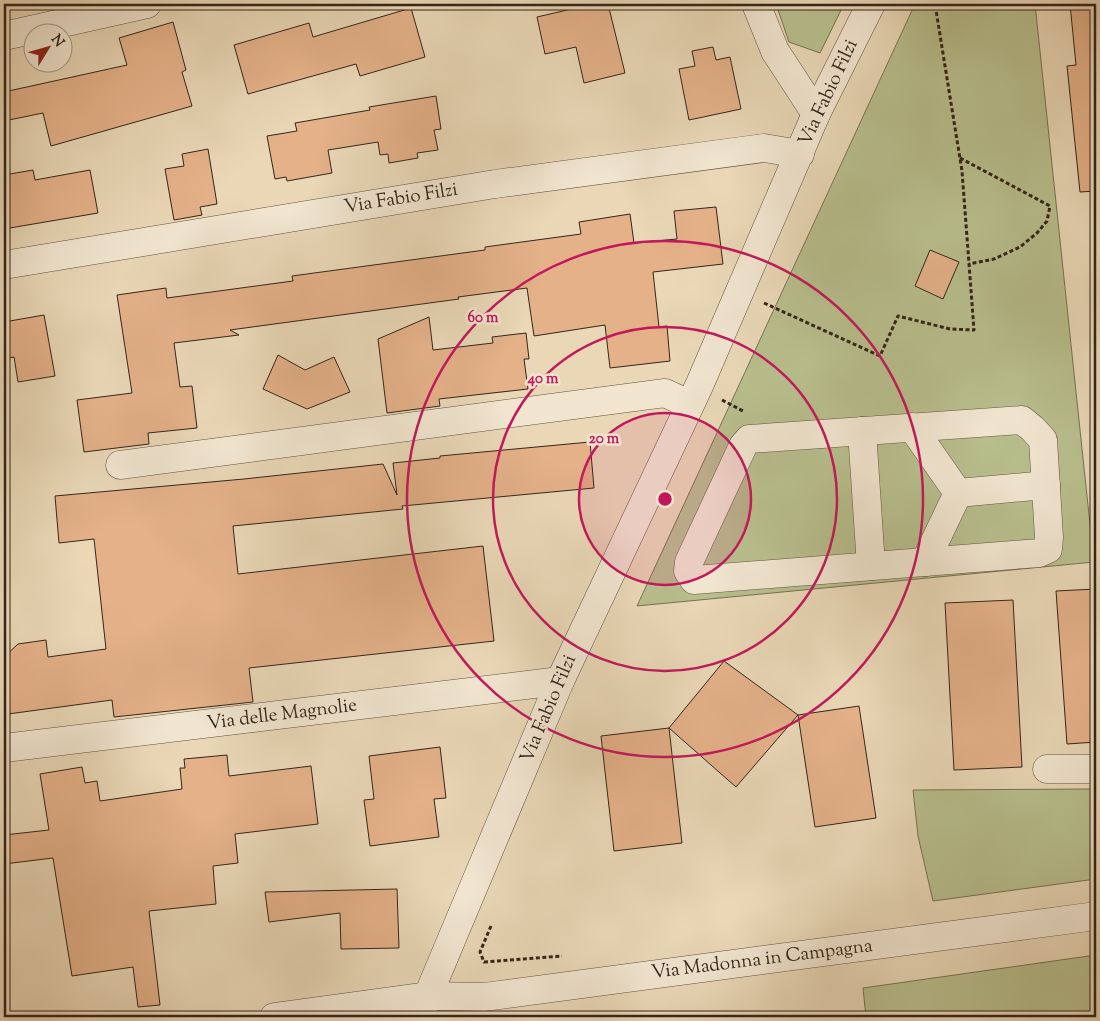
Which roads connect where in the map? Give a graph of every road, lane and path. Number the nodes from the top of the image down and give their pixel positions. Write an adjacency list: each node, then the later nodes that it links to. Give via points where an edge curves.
1 (146, 4): 5 (street)
2 (756, 4): 6 (street, via 775,51)
3 (870, 4): 6 (street, Via Fabio Filzi)
4 (935, 4): 8 (path)
5 (4, 36)
6 (816, 114): 7 (street, Via Fabio Filzi)
7 (800, 154): 10 (street, Via Fabio Filzi, via 764,148 495,184); 12 (street, Via Fabio Filzi)
8 (959, 158): 9 (path); 9 (path, via 1050,206 1047,221 1020,247 994,259)
9 (969, 264): 11 (path, via 974,330 898,316 880,356 763,303)
10 (4, 265)
11 (768, 294)
12 (689, 404): 15 (street, via 665,393); 20 (street, Via Fabio Filzi)
13 (912, 428): 14 (street); 16 (street, via 1022,420 1043,440); 17 (street)
14 (862, 431): 19 (street); 19 (street, via 749,438 689,562 688,571 694,580)
15 (120, 465)
16 (1046, 484): 17 (street); 18 (street, via 1048,548 1039,553)
17 (958, 493): 18 (street)
18 (925, 562): 19 (street)
19 (871, 566)
20 (560, 681): 21 (street, Via delle Magnolie); 27 (street, Via Fabio Filzi)
21 (4, 748)
22 (1047, 769): 23 (street)
23 (1096, 769)
24 (1096, 916): 27 (street, Via Madonna in Campagna)
25 (491, 924): 26 (path, via 480,952 484,962)
26 (567, 955)
27 (423, 1007): 28 (street, Via Madonna in Campagna)
28 (274, 1017)

